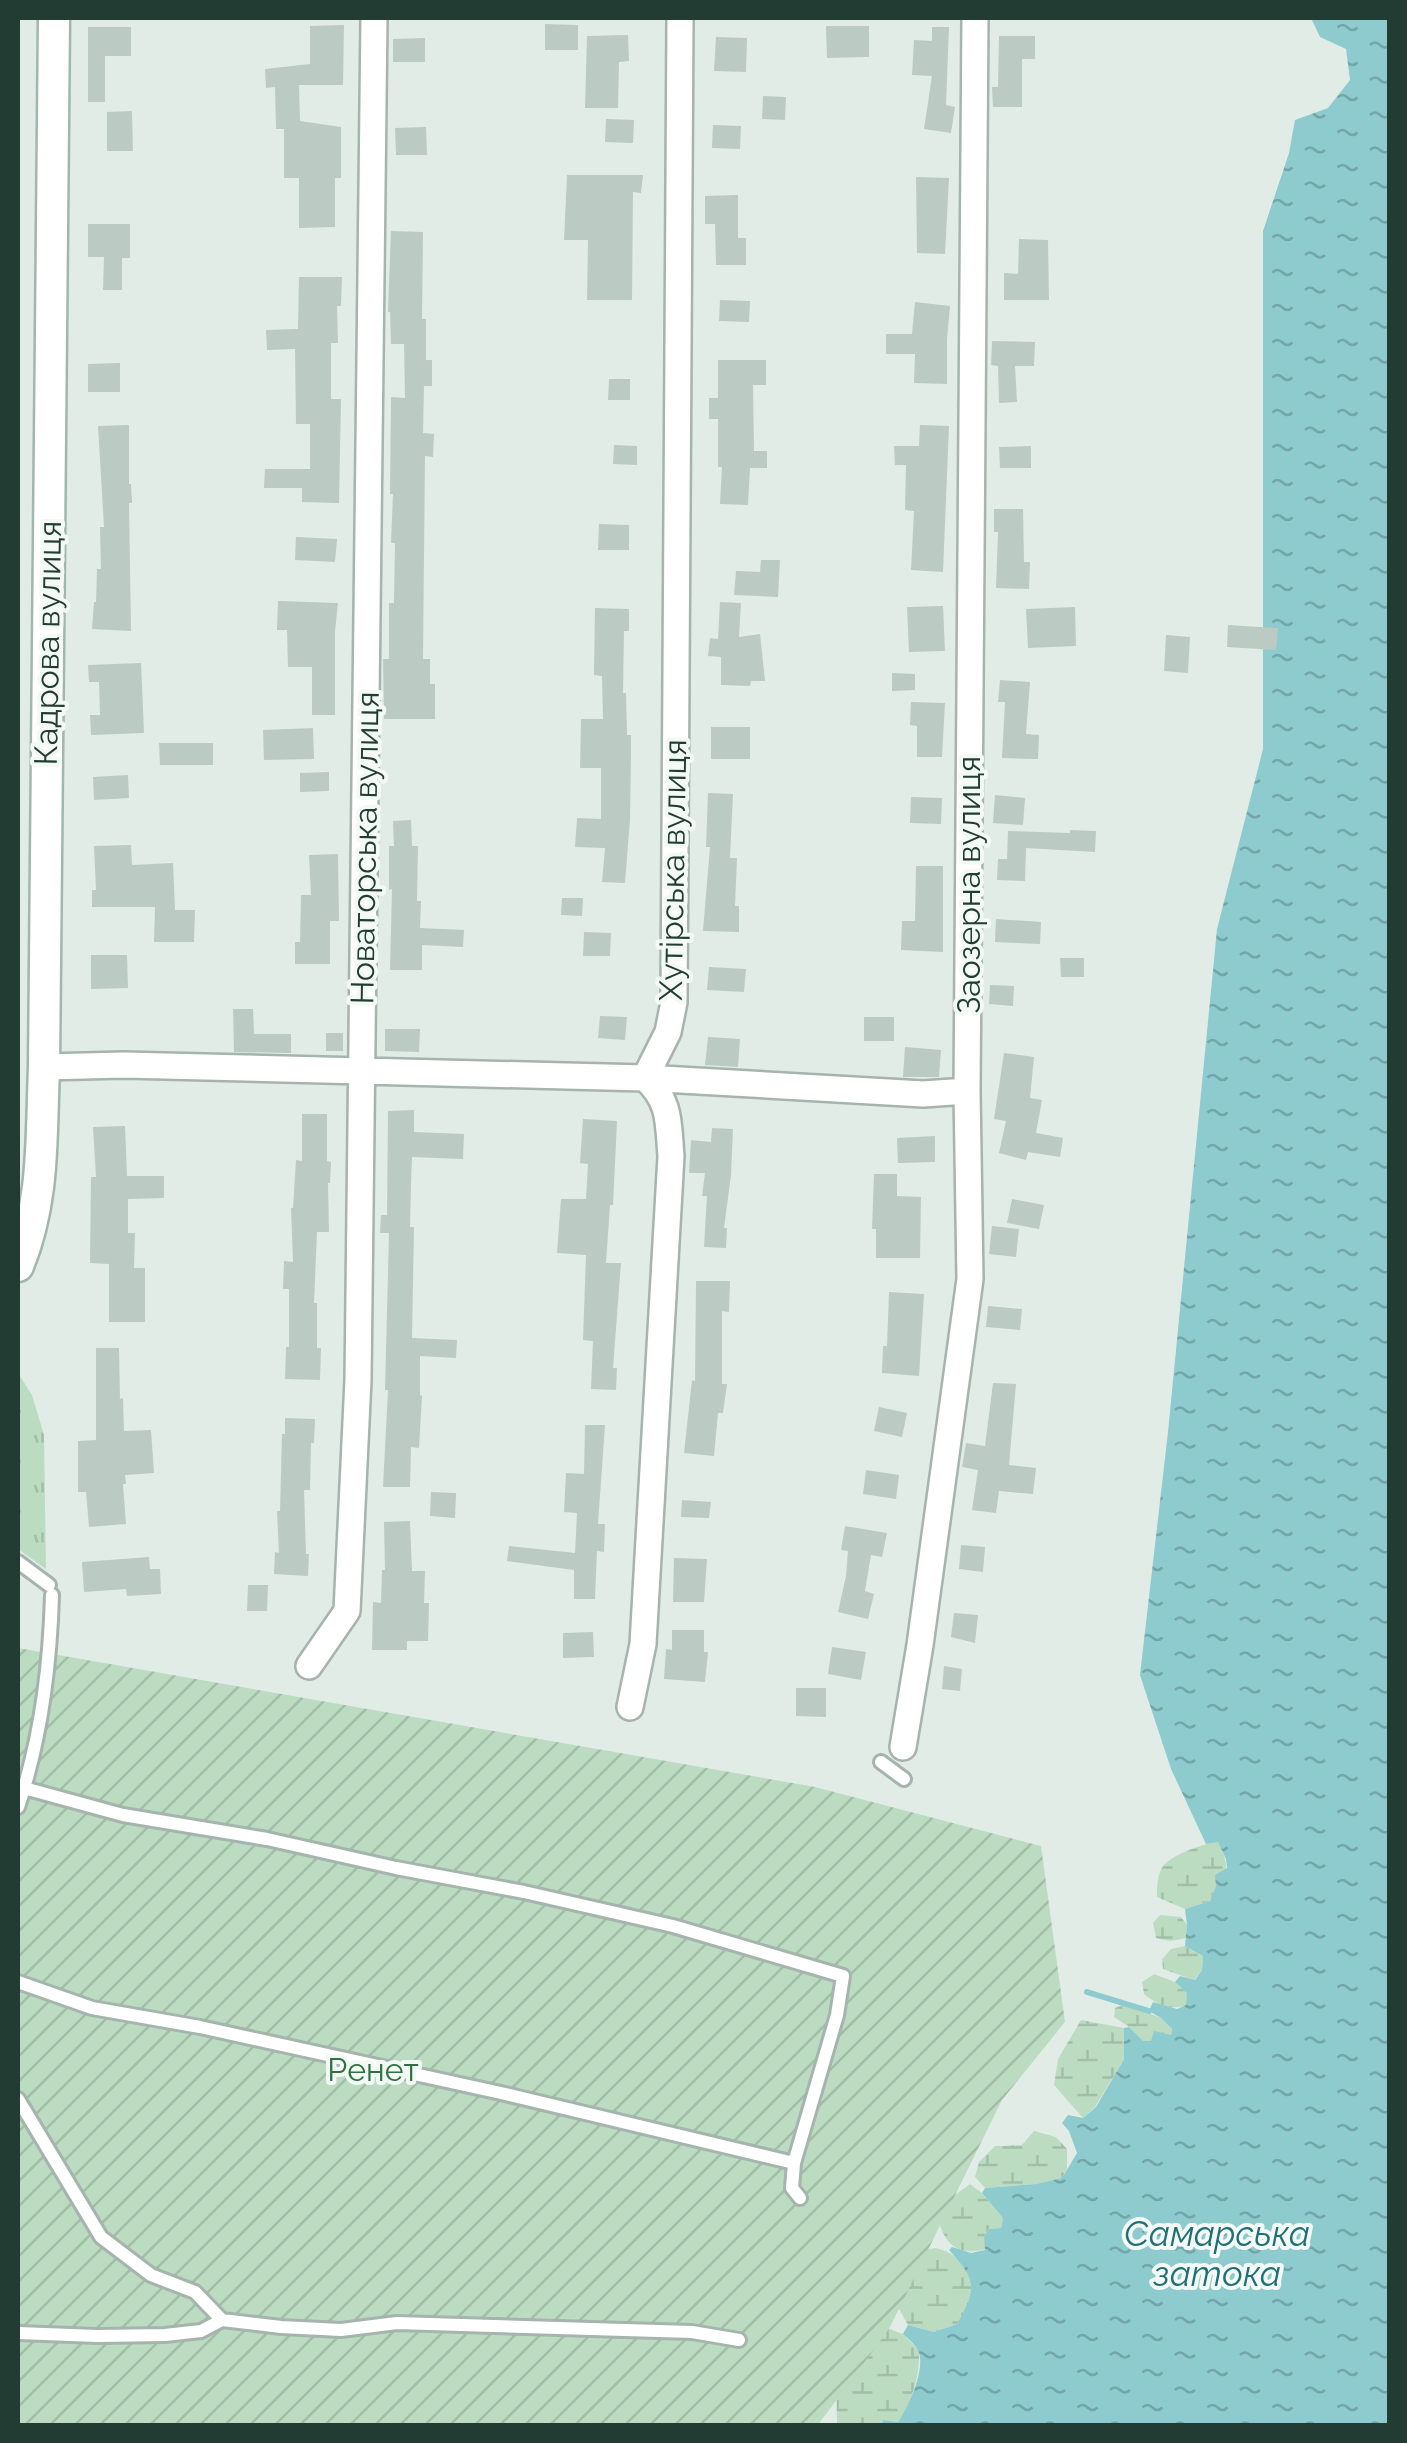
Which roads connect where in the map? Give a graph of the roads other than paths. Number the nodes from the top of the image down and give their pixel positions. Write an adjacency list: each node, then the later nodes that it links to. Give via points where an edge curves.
1 (54, 18): 5 (street, Кадрова вулиця)
2 (374, 18): 6 (street, Новаторська вулиця)
3 (680, 18): 7 (street, Хутірська вулиця, via 674,1002 668,1032)
4 (976, 18): 8 (street, Заозерна вулиця)
5 (44, 1067): 6 (street); 9 (street, Кадрова вулиця, via 40,1190)
6 (362, 1070): 7 (street); 11 (street, Новаторська вулиця, via 358,1380 346,1611)
7 (645, 1078): 8 (street, via 923,1094); 12 (street, via 667,1109 671,1156 643,1644)
8 (968, 1090): 13 (street, Заозерна вулиця, via 970,1280)
9 (18, 1266)
10 (18, 1562): 16 (lane, via 51,1590 50,1656)
11 (308, 1666)
12 (630, 1707)
13 (902, 1747)
14 (880, 1762): 15 (lane)
15 (904, 1779)
16 (24, 1788): 17 (lane); 20 (lane, via 122,1815 673,1926 844,1976)
17 (18, 1806)
18 (18, 1982): 20 (lane, via 92,2008 501,2093)
19 (19, 2108): 22 (lane, via 100,2237 151,2274 195,2292)
20 (794, 2163): 21 (lane, via 792,2188)
21 (800, 2198)
22 (222, 2320): 23 (lane, via 202,2331 166,2336); 24 (lane, via 341,2330 396,2322 692,2332)
23 (18, 2333)
24 (739, 2340)

